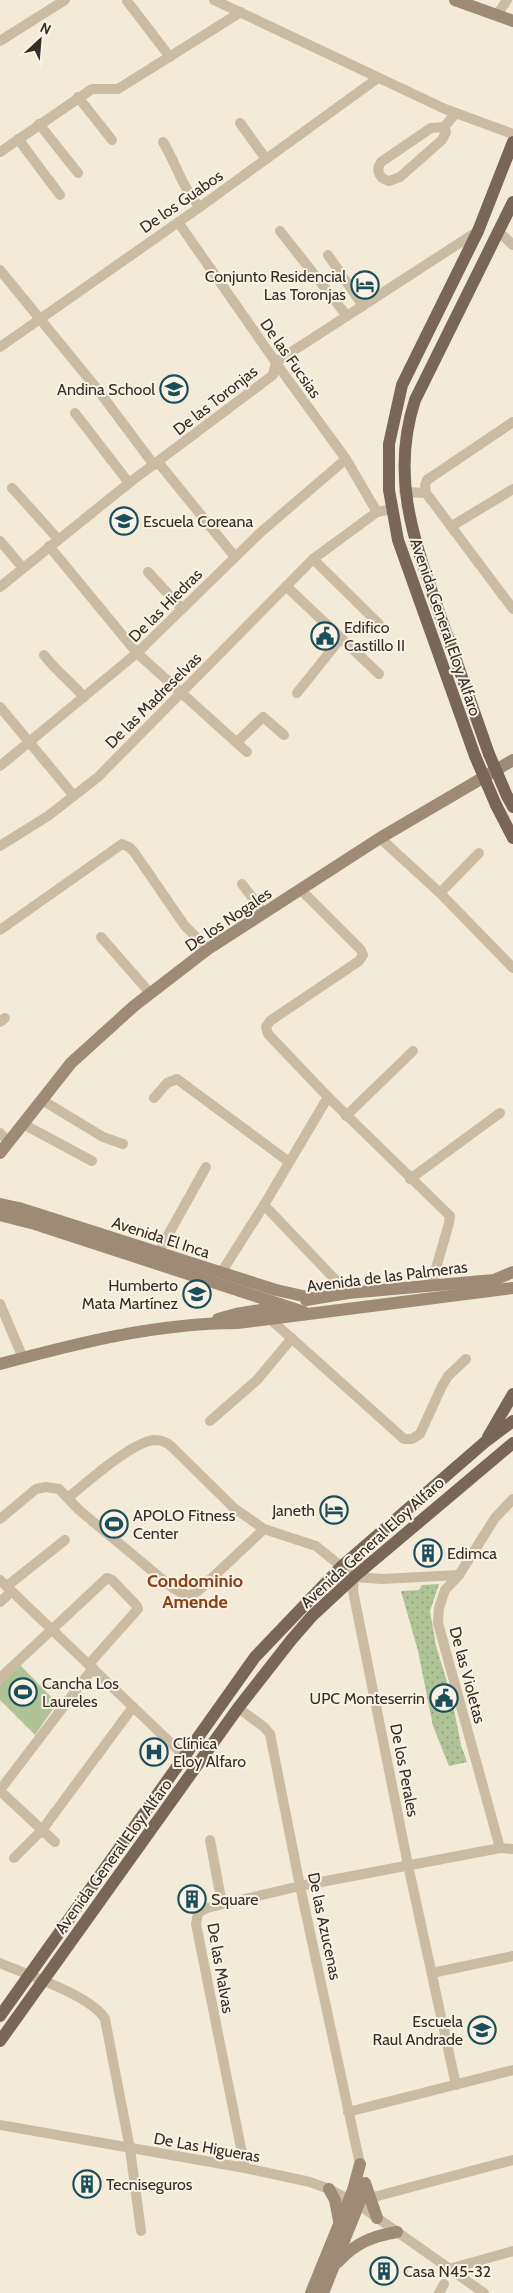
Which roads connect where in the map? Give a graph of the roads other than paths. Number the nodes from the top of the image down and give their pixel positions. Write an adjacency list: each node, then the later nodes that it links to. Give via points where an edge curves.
1 (65, 0): 9 (street)
2 (214, 0): 6 (street)
3 (454, 0): 7 (street)
4 (507, 0): 7 (street)
5 (127, 1): 10 (street)
6 (241, 12): 10 (street); 11 (street)
7 (497, 15): 8 (street)
8 (513, 21)
9 (0, 42)
10 (170, 56): 12 (street, via 118,89 96,88)
11 (378, 78): 13 (street); 23 (street, De los Guabos)
12 (78, 97): 15 (street); 19 (street)
13 (456, 113): 16 (street); 17 (street)
14 (240, 123): 23 (street)
15 (39, 124): 18 (street); 24 (street)
16 (444, 127): 16 (street, via 431,128 381,162 378,168 383,180 400,176 442,140 446,132)
17 (513, 134)
18 (18, 139): 22 (street); 26 (street)
19 (112, 140)
20 (163, 142): 28 (street, via 187,191)
21 (513, 142): 25 (main road, Avenida General Eloy Alfaro)
22 (0, 152)
23 (266, 159): 28 (street, De los Guabos)
24 (78, 173)
25 (508, 173): 30 (main road, Avenida General Eloy Alfaro)
26 (60, 195)
27 (513, 202): 32 (main road, Avenida General Eloy Alfaro)
28 (200, 207): 29 (street, De los Guabos)
29 (178, 222): 38 (street, De los Guabos); 40 (street, De las Fucsias)
30 (478, 231): 36 (street, De las Toronjas); 50 (main road, Avenida General Eloy Alfaro, via 402,385 389,444)
31 (280, 232): 37 (street)
32 (499, 232): 33 (street); 48 (main road, Avenida General Eloy Alfaro, via 415,400 408,424)
33 (513, 245)
34 (328, 255): 36 (street)
35 (0, 270): 38 (street)
36 (363, 306): 37 (street, De las Toronjas)
37 (348, 316): 40 (street, De las Toronjas)
38 (38, 319): 39 (street, De los Guabos); 44 (street)
39 (0, 348)
40 (276, 362): 43 (street, De las Fucsias); 44 (street, De las Toronjas, via 273,375)
41 (75, 413): 45 (street)
42 (513, 422): 49 (street, via 427,480)
43 (346, 459): 51 (street, De las Fucsias); 56 (street, De las Hiedras)
44 (156, 464): 45 (street, De las Toronjas); 56 (street)
45 (129, 483): 53 (street, De las Toronjas)
46 (12, 488): 53 (street)
47 (513, 488): 52 (street)
48 (404, 492): 49 (street); 80 (main road, Avenida General Eloy Alfaro, bridge, via 413,536 489,754)
49 (426, 493): 52 (street)
50 (392, 509): 51 (street); 82 (main road, Avenida General Eloy Alfaro, bridge, via 402,556 474,756)
51 (378, 512): 57 (street, De las Madreselvas)
52 (452, 526): 63 (street)
53 (58, 539): 55 (street, De las Toronjas)
54 (0, 541): 58 (street)
55 (49, 546): 58 (street, De las Toronjas); 66 (street)
56 (235, 557): 62 (street, De las Hiedras)
57 (313, 559): 61 (street, De las Madreselvas); 64 (street)
58 (23, 568): 60 (street, De las Toronjas)
59 (148, 572): 62 (street)
60 (0, 586)
61 (286, 586): 65 (street); 69 (street, De las Madreselvas)
62 (182, 609): 66 (street, De las Hiedras)
63 (513, 609)
64 (379, 624)
65 (341, 638): 68 (street); 70 (street)
66 (137, 653): 69 (street); 71 (street, De las Hiedras)
67 (44, 655): 71 (street)
68 (379, 674)
69 (181, 693): 74 (street); 79 (street, De las Madreselvas, via 98,777)
70 (297, 693)
71 (84, 697): 75 (street, De las Hiedras)
72 (0, 707): 75 (street)
73 (284, 735): 74 (street, via 264,717)
74 (237, 742): 76 (street)
75 (30, 743): 78 (street, De las Hiedras); 79 (street)
76 (247, 752)
77 (513, 760): 81 (street, De los Nogales)
78 (0, 766)
79 (74, 796): 83 (street, De las Madreselvas)
80 (510, 802)
81 (380, 838): 86 (street, De los Nogales); 87 (street)
82 (513, 838)
83 (0, 846)
84 (479, 853): 87 (street)
85 (242, 884): 88 (street)
86 (301, 890): 88 (street, De los Nogales); 95 (street, via 363,955 266,1027 268,1034)
87 (440, 893): 92 (street)
88 (264, 913): 91 (street, De los Nogales)
89 (0, 930): 91 (street, via 117,846 126,845 185,926)
90 (101, 937): 93 (street)
91 (208, 949): 93 (street, De los Nogales)
92 (513, 968)
93 (150, 993): 97 (street, De los Nogales, via 83,1050)
94 (413, 1052): 99 (street)
95 (328, 1097): 99 (street); 105 (street)
96 (154, 1098): 105 (street, via 167,1083 177,1079)
97 (42, 1100): 100 (street, De los Nogales); 102 (street, via 104,1137)
98 (500, 1113): 107 (street)
99 (346, 1116): 107 (street)
100 (23, 1124): 101 (street, De los Nogales); 104 (street)
101 (5, 1138): 103 (street, De los Nogales)
102 (123, 1144)
103 (0, 1153)
104 (92, 1161)
105 (289, 1162): 109 (street)
106 (206, 1167): 111 (street)
107 (410, 1179): 114 (street, via 450,1216)
108 (0, 1204): 111 (street, Avenida El Inca)
109 (264, 1205): 113 (street); 117 (street)
110 (0, 1215): 115 (street, Avenida El Inca)
111 (158, 1253): 113 (street, Avenida El Inca)
112 (513, 1272): 114 (street, Avenida de las Palmeras, via 494,1280)
113 (221, 1273): 118 (street, Avenida El Inca)
114 (431, 1286): 117 (street, Avenida de las Palmeras)
115 (236, 1288): 120 (street, Avenida El Inca); 122 (street, via 241,1302)
116 (513, 1288): 121 (street, Avenida de las Palmeras)
117 (348, 1293): 118 (street, Avenida de las Palmeras)
118 (312, 1298): 120 (street, Avenida de las Palmeras)
119 (0, 1304): 126 (street)
120 (289, 1311): 121 (street, Avenida El Inca); 122 (street, Avenida de las Palmeras); 123 (street, Avenida de las Palmeras); 125 (street)
121 (307, 1313)
122 (236, 1314): 124 (street, Avenida de las Palmeras)
123 (270, 1319): 124 (street, Avenida de las Palmeras); 125 (street)
124 (205, 1323): 126 (street, Avenida de las Palmeras, via 136,1332)
125 (290, 1337): 127 (street, via 404,1439 420,1434 448,1376); 130 (street, via 257,1380)
126 (23, 1358): 128 (street, Avenida de las Palmeras)
127 (466, 1359)
128 (0, 1364)
129 (513, 1394): 132 (main road)
130 (210, 1421)
131 (513, 1421): 132 (main road, Avenida General Eloy Alfaro)
132 (485, 1442): 139 (main road, Avenida General Eloy Alfaro)
133 (513, 1443): 141 (main road, Avenida General Eloy Alfaro)
134 (69, 1497): 136 (street, via 59,1489 42,1487); 137 (street, via 128,1452 150,1441 163,1441 224,1500); 137 (street, via 88,1517 174,1589 188,1596 198,1591)
135 (513, 1499): 140 (street, De las Violetas, via 495,1518)
136 (0, 1519)
137 (264, 1529): 139 (street, via 312,1544)
138 (65, 1540): 142 (street)
139 (342, 1566): 141 (street); 149 (main road, Avenida General Eloy Alfaro, via 256,1657)
140 (459, 1575): 141 (street, via 382,1579); 155 (street, De las Violetas, via 445,1590 438,1623)
141 (354, 1577): 148 (main road, Avenida General Eloy Alfaro, via 312,1616); 158 (street, De los Perales, via 353,1591)
142 (6, 1586): 143 (street); 144 (street)
143 (0, 1602)
144 (53, 1630): 145 (street); 145 (street, via 107,1578 112,1580 137,1606 137,1612); 146 (street)
145 (91, 1666): 147 (street); 151 (street)
146 (0, 1678)
147 (133, 1707): 149 (street); 152 (street)
148 (238, 1708): 150 (main road, Avenida General Eloy Alfaro); 159 (street, De las Azucenas, via 270,1734)
149 (184, 1756): 150 (street); 164 (main road, Avenida General Eloy Alfaro)
150 (196, 1767): 165 (main road, Avenida General Eloy Alfaro)
151 (1, 1794): 152 (street)
152 (42, 1830): 154 (street); 157 (street)
153 (210, 1840): 160 (street)
154 (55, 1842)
155 (500, 1848): 156 (street, De las Malvas); 158 (street, De las Malvas)
156 (513, 1849)
157 (14, 1858)
158 (408, 1865): 159 (street, De las Malvas); 163 (street, De los Perales)
159 (300, 1886): 160 (street, De las Malvas); 170 (street, De las Azucenas)
160 (222, 1904): 175 (street, De las Malvas, via 198,1913 196,1924)
161 (513, 1956): 163 (street)
162 (0, 1963): 164 (street)
163 (432, 1973): 169 (street, De los Perales)
164 (30, 1976): 165 (street); 166 (main road, Avenida General Eloy Alfaro)
165 (43, 1982): 167 (main road, Avenida General Eloy Alfaro); 172 (street, via 94,2006 105,2019)
166 (0, 2016)
167 (0, 2041)
168 (513, 2070): 169 (street)
169 (456, 2085): 170 (street)
170 (348, 2112): 174 (street, De las Azucenas)
171 (0, 2125): 172 (street, De Las Higueras)
172 (130, 2149): 175 (street, De Las Higueras); 180 (street)
173 (513, 2160): 177 (street)
174 (360, 2164): 177 (street); 177 (street, De las Azucenas)
175 (245, 2168): 176 (street, De Las Higueras)
176 (329, 2189): 177 (street, De Las Higueras); 179 (street, via 337,2205)
177 (361, 2197): 178 (street, De las Azucenas); 179 (street); 183 (street)
178 (377, 2218): 181 (street)
179 (339, 2221): 185 (street)
180 (141, 2232)
181 (397, 2232): 183 (street, via 362,2242); 184 (street)
182 (513, 2251): 184 (street)
183 (333, 2267): 186 (street)
184 (449, 2269): 187 (street)
185 (311, 2293)
186 (323, 2293)
187 (484, 2293)

